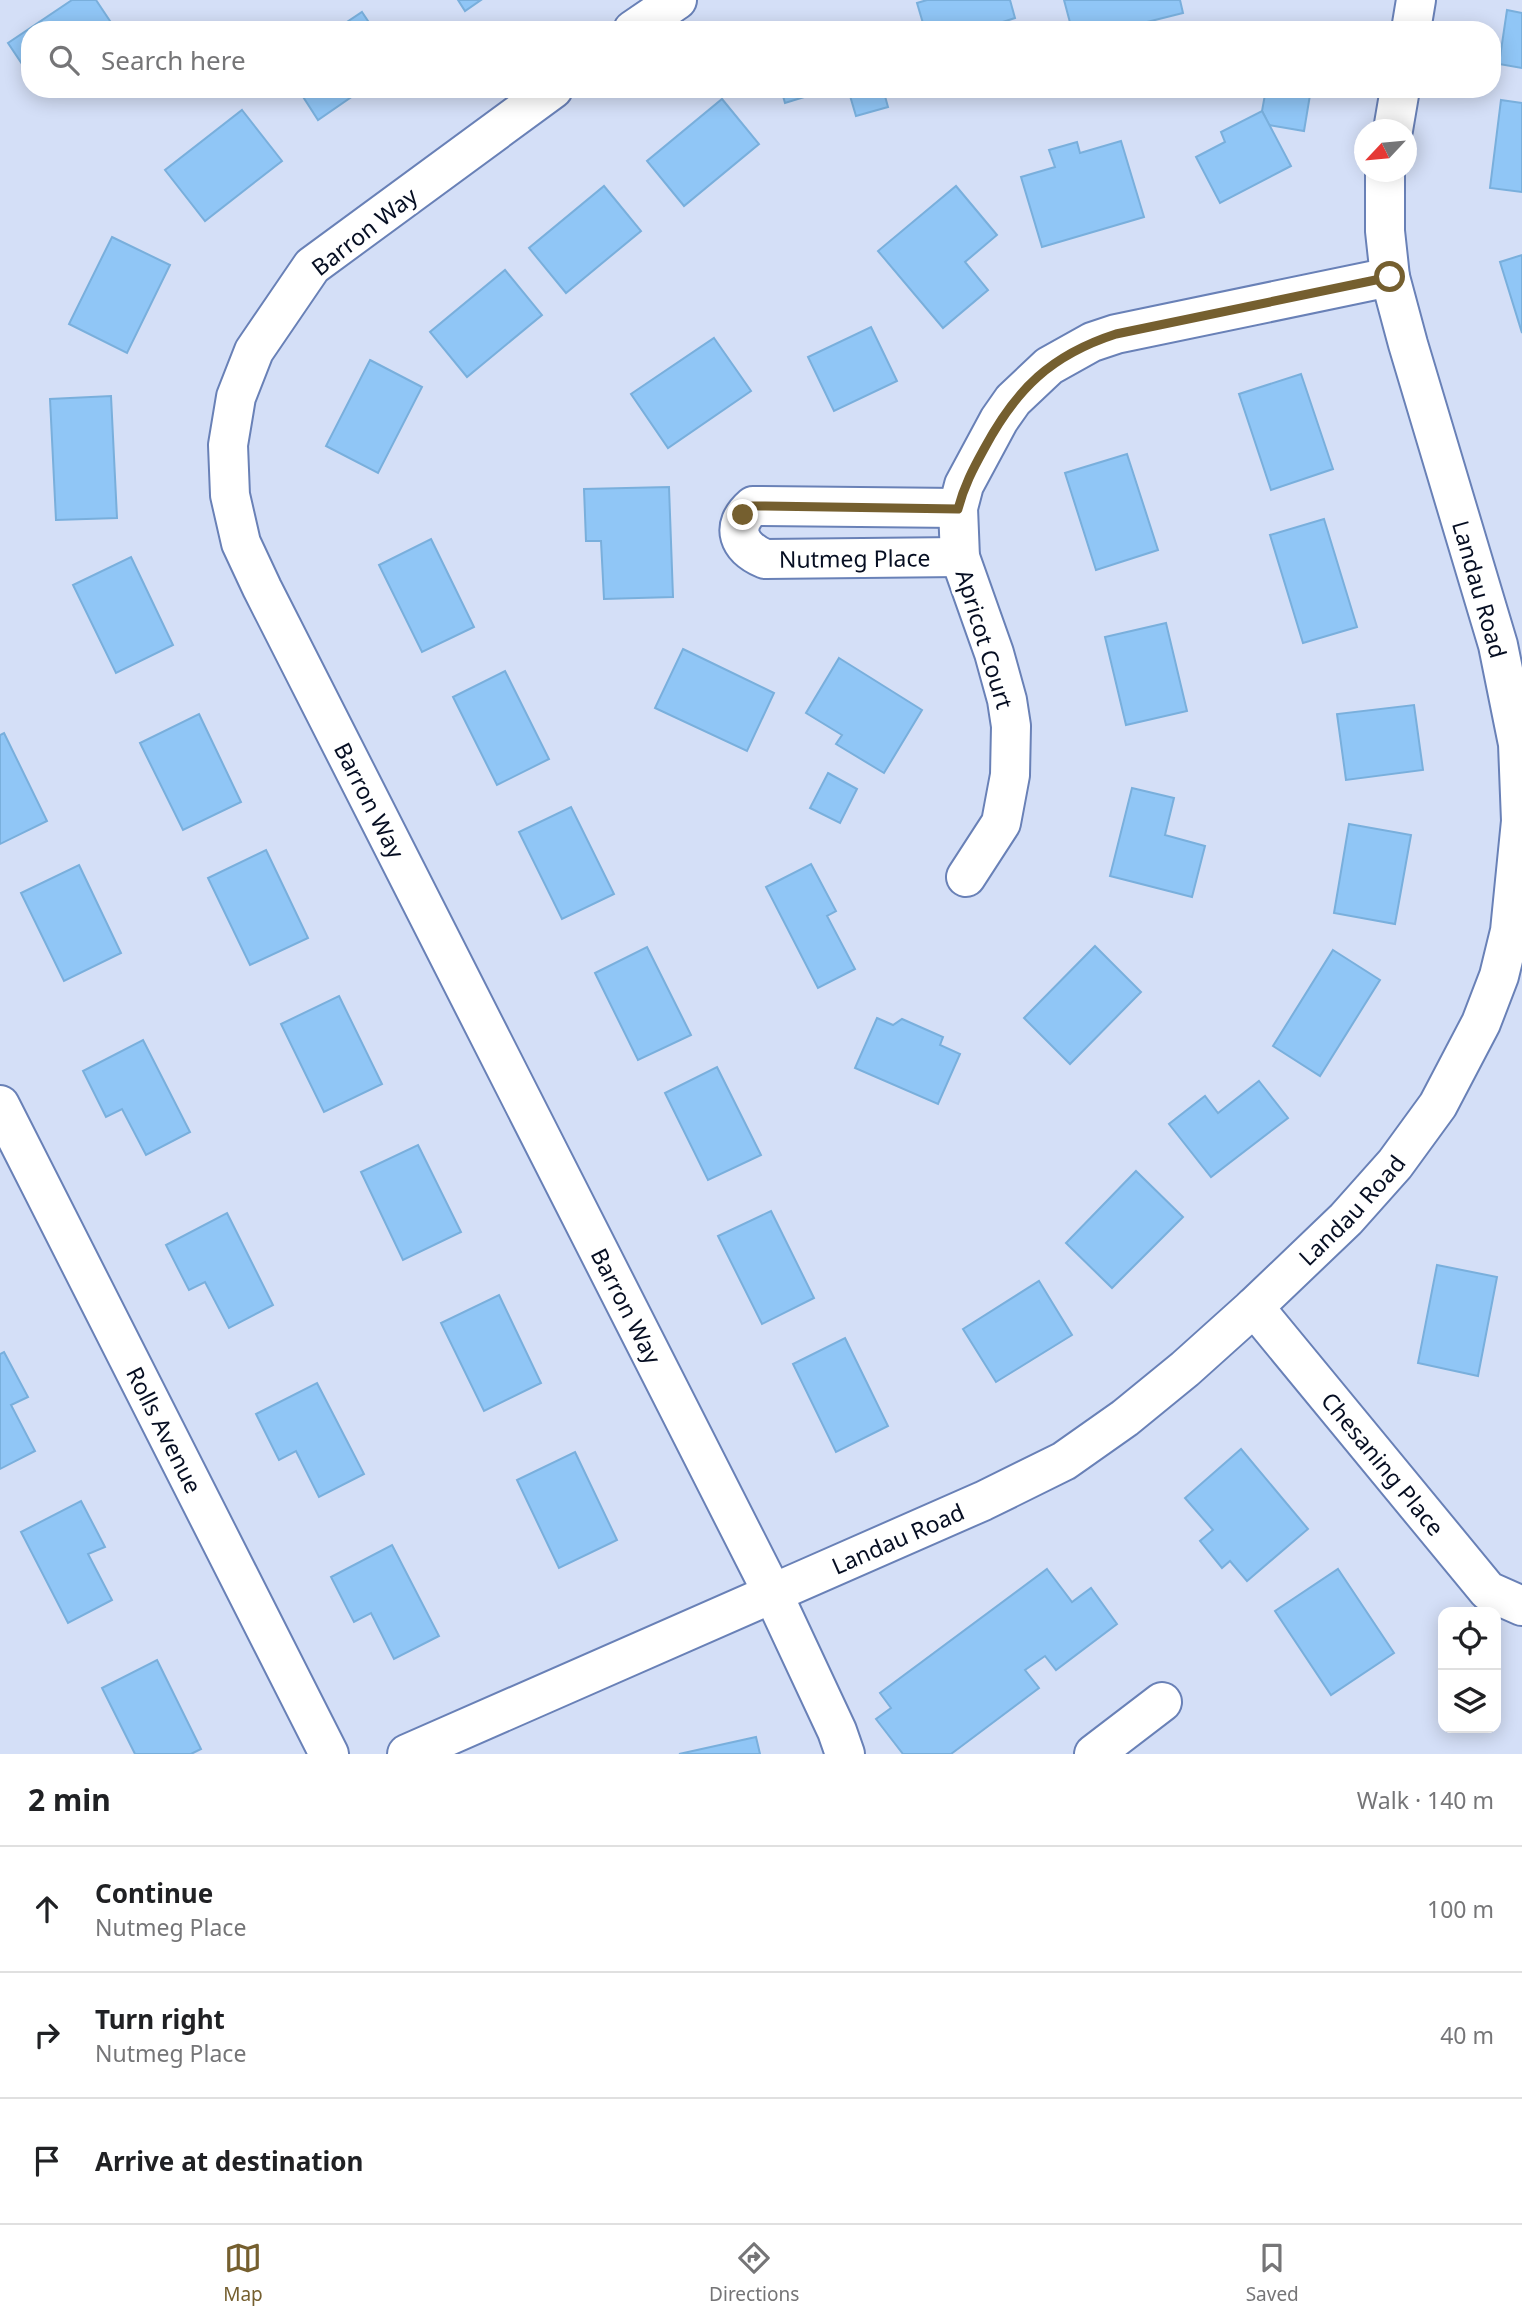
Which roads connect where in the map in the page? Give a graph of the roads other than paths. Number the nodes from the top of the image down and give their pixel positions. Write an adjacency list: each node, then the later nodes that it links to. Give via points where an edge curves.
1 (677, 0): 3 (street)
2 (1416, 0): 4 (street)
3 (647, 21)
4 (1412, 21)
5 (541, 98): 16 (street, Barron Way, via 312,266 254,351 236,397 228,445 230,495 241,543 262,588)
6 (1398, 98): 7 (street)
7 (1395, 119)
8 (1385, 182): 9 (street, Landau Road)
9 (1390, 277): 10 (street, Nutmeg Place, via 1092,342 1049,366 1013,400 964,485); 13 (street, Landau Road, via 1498,645 1518,744 1521,821)
10 (958, 509): 11 (street, Nutmeg Place); 11 (street, Nutmeg Place, via 752,506 740,526 746,548 765,559)
11 (960, 558): 12 (street, Apricot Court, via 994,653 1011,726 1010,775 1001,823)
12 (965, 877)
13 (1516, 932): 15 (street, Landau Road, via 1481,1023 1438,1105 1395,1164 1346,1219)
14 (0, 1105): 20 (street, Rolls Avenue)
15 (1254, 1307): 16 (street, Landau Road, via 1135,1410 1064,1461); 17 (street, Chesaning Place, via 1488,1591)
16 (772, 1592): 21 (street, Landau Road); 22 (street, Barron Way)
17 (1522, 1606)
18 (1161, 1702): 19 (street)
19 (1117, 1747)
20 (329, 1754)
21 (407, 1754)
22 (845, 1754)

